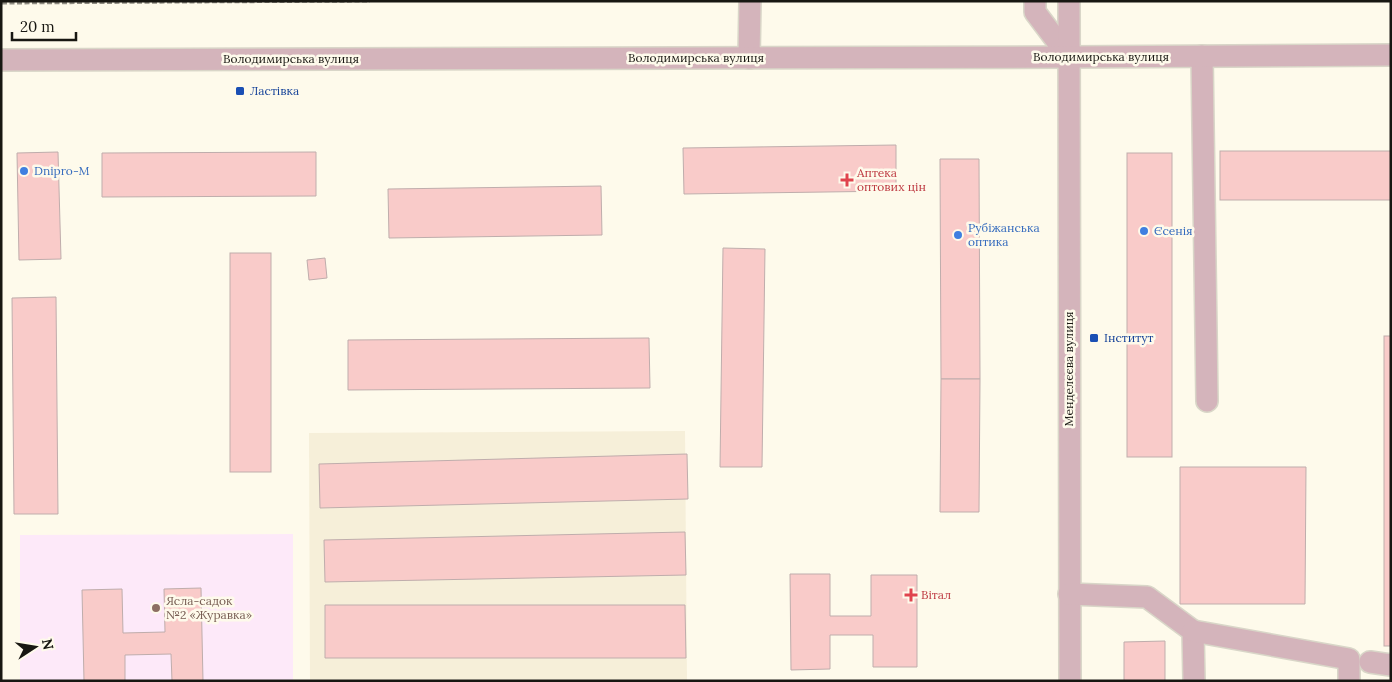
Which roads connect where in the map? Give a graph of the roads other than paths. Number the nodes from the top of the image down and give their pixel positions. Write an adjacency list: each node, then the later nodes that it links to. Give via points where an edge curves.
1 (750, 1): 6 (street)
2 (1035, 1): 7 (street, via 1035,12)
3 (1068, 1): 7 (street, Менделєєва вулиця)
4 (1391, 55): 5 (street, Володимирська вулиця)
5 (1202, 56): 7 (street, Володимирська вулиця); 9 (street)
6 (750, 58): 7 (street, Володимирська вулиця); 8 (street, Володимирська вулиця)
7 (1069, 58): 10 (street, Менделєєва вулиця)
8 (1, 60)
9 (1207, 401)
10 (1070, 594): 11 (street, via 1147,597); 12 (street, Менделєєва вулиця)
11 (1192, 632): 13 (street); 14 (street, via 1349,659)
12 (1070, 681)
13 (1194, 681)
14 (1349, 681)

